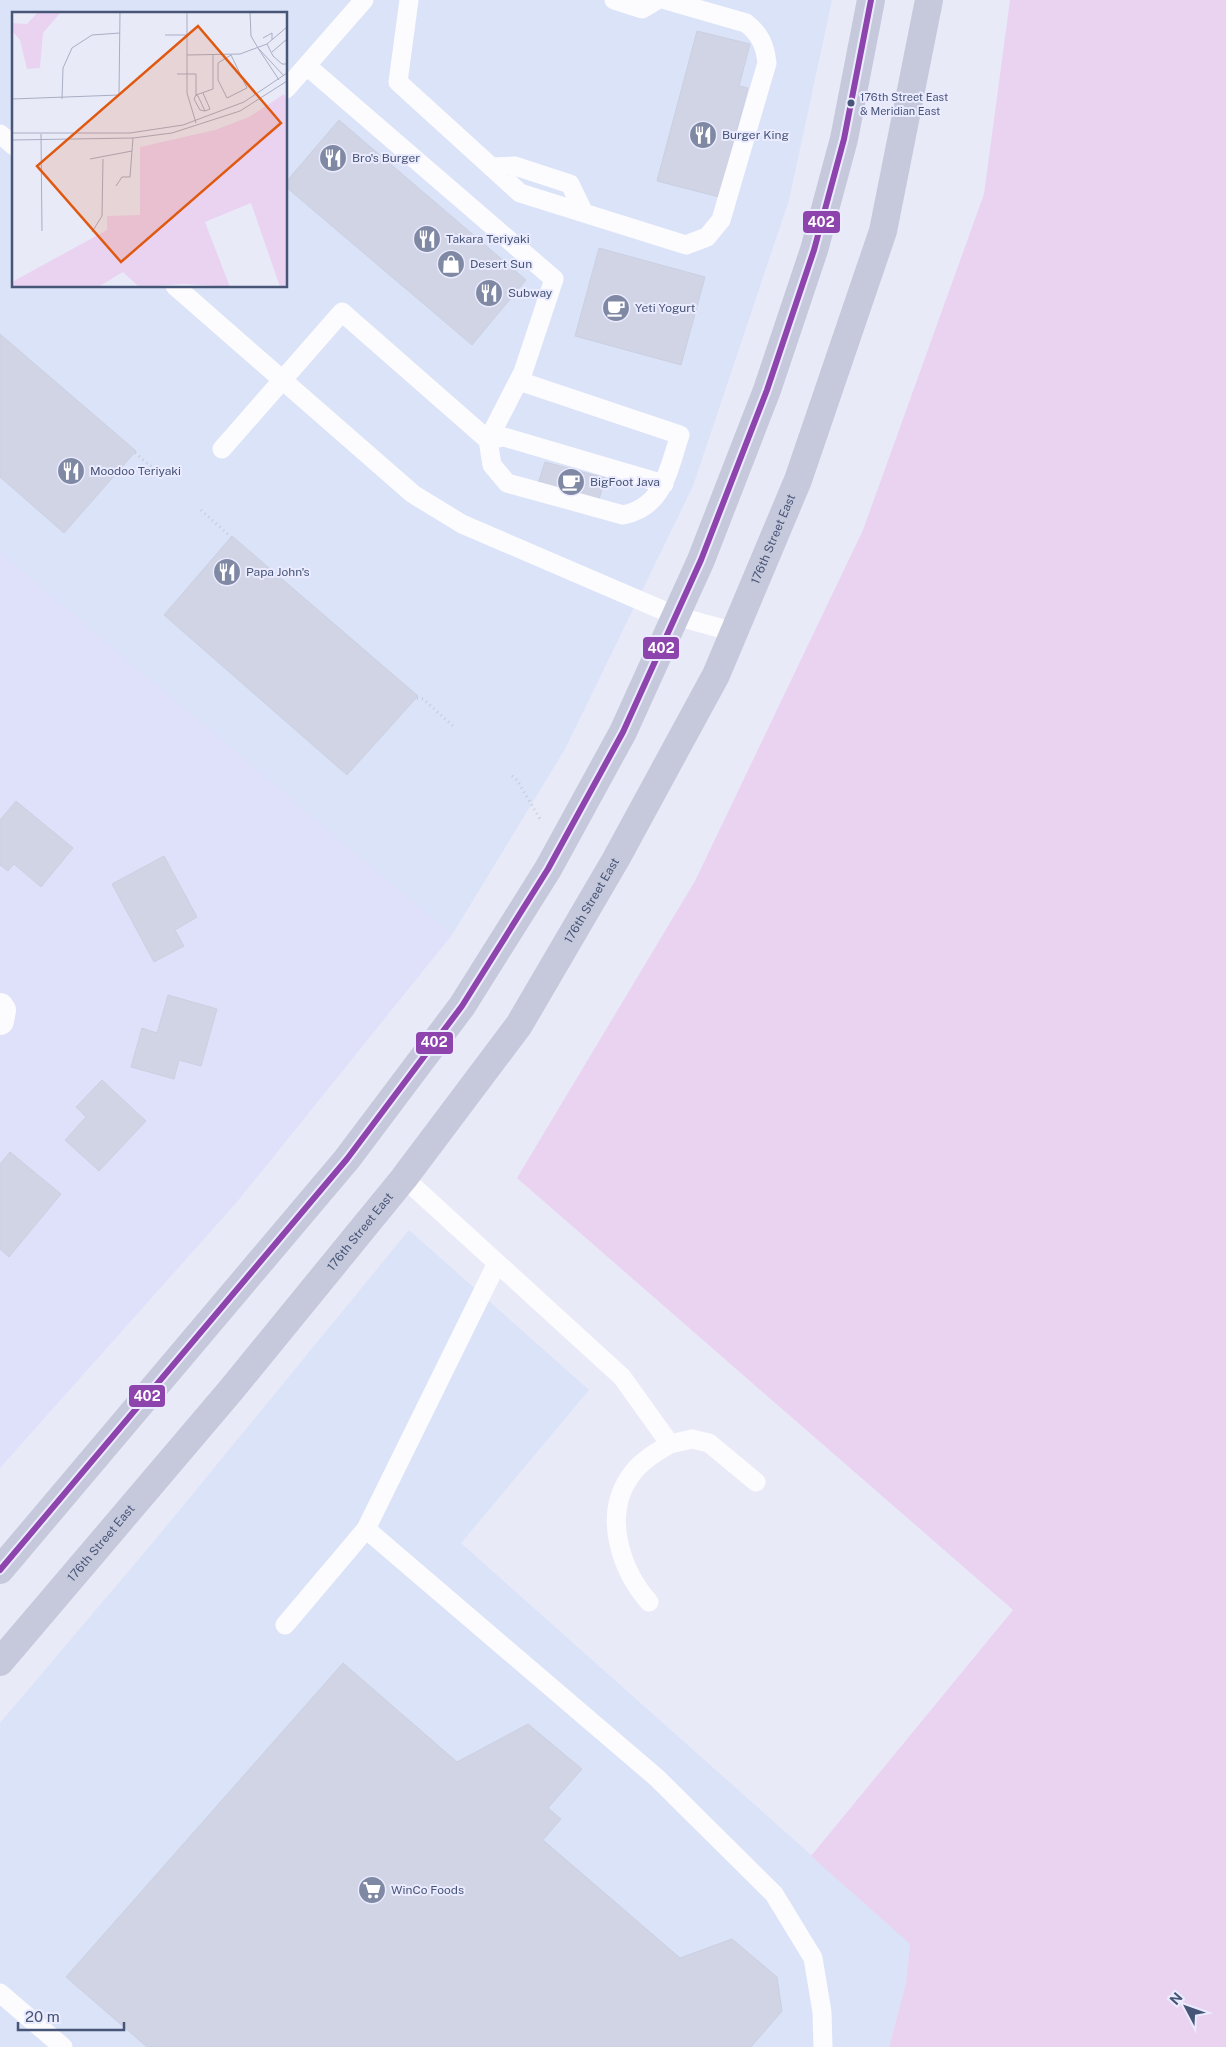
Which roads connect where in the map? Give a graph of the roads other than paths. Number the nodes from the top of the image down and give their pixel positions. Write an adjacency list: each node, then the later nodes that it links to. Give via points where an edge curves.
1 (364, 0): 8 (lane)
2 (409, 0): 4 (lane, via 398,82 520,193 686,245 707,238 721,220 767,63 765,46 756,31 746,23)
3 (614, 0): 6 (lane)
4 (666, 0)
5 (871, 0): 18 (main road, via 844,139 814,250 767,390)
6 (650, 4)
7 (928, 4): 19 (main road, 176th Street East, via 884,231 798,480)
8 (307, 66): 9 (lane); 14 (lane, via 554,280)
9 (288, 87)
10 (0, 134): 11 (lane)
11 (12, 144)
12 (177, 288): 13 (lane)
13 (282, 380): 15 (lane, via 342,312); 16 (lane); 18 (lane, via 414,494 462,524)
14 (519, 381): 15 (lane); 17 (lane, via 680,435)
15 (488, 440): 17 (lane, via 504,437); 17 (lane, via 492,465 507,483 623,515 635,513 654,501)
16 (222, 449)
17 (664, 484)
18 (676, 616): 19 (lane); 27 (main road, via 618,740 548,869 462,1006 347,1159)
19 (734, 632): 22 (main road, 176th Street East, via 716,676 621,850 519,1025)
20 (0, 1007): 21 (street)
21 (0, 1021)
22 (404, 1178): 23 (lane); 30 (main road, 176th Street East, via 231,1390)
23 (497, 1263): 24 (lane, via 622,1377); 26 (lane)
24 (670, 1444): 25 (lane, via 692,1439 709,1443); 28 (lane, via 648,1457 629,1478 619,1501 617,1524 623,1559 635,1586)
25 (756, 1482)
26 (366, 1529): 29 (lane); 33 (lane, via 657,1778 774,1894 813,1958)
27 (0, 1570)
28 (649, 1602)
29 (285, 1625)
30 (0, 1662)
31 (0, 1993): 32 (lane)
32 (62, 2047)
33 (824, 2047)

